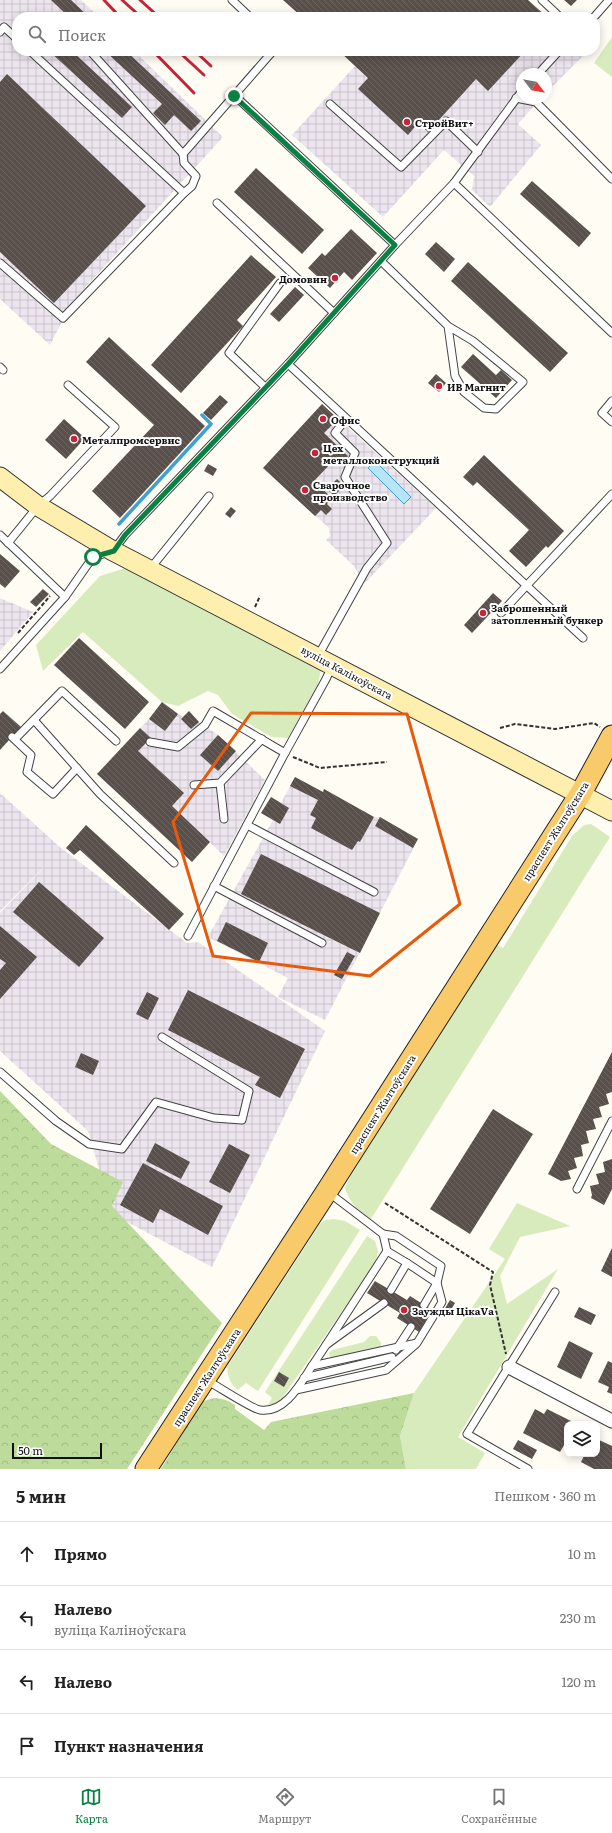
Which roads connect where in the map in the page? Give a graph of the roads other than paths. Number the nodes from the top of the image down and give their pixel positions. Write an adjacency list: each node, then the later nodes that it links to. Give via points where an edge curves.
1 (232, 0): 4 (lane)
2 (542, 0): 5 (lane)
3 (609, 0): 6 (lane)
4 (245, 12)
5 (555, 12)
6 (598, 12)
7 (0, 32): 8 (lane, via 4,27)
8 (12, 34)
9 (35, 56): 22 (lane)
10 (95, 56): 19 (lane)
11 (269, 56): 14 (lane)
12 (554, 56): 13 (lane)
13 (543, 68)
14 (234, 96): 19 (lane); 24 (lane)
15 (516, 98): 18 (lane)
16 (330, 104): 18 (lane, via 401,167 446,121)
17 (538, 104): 20 (lane)
18 (478, 152): 21 (lane)
19 (183, 154): 22 (lane, via 184,163 196,176 192,186)
20 (612, 179)
21 (454, 183): 24 (lane); 30 (lane)
22 (184, 193): 26 (lane, via 63,318)
23 (217, 203): 28 (lane)
24 (395, 245): 25 (lane)
25 (380, 261): 28 (lane); 29 (lane)
26 (0, 263)
27 (280, 283): 33 (lane, via 229,353)
28 (334, 313): 31 (lane)
29 (448, 326): 29 (lane, via 473,341 523,382 496,409 484,408 464,392 455,376)
30 (612, 333)
31 (288, 364): 33 (lane); 35 (lane)
32 (68, 385): 40 (lane, via 115,427)
33 (265, 387): 43 (lane, via 125,535)
34 (612, 401): 36 (lane, via 602,413)
35 (346, 419): 45 (lane); 49 (lane, via 335,433 355,453 345,478 387,542 367,568)
36 (612, 422)
37 (0, 477): 40 (street, вуліца Каліноўскага)
38 (612, 494): 45 (lane)
39 (209, 496): 44 (lane)
40 (38, 506): 42 (lane); 43 (street, вуліца Каліноўскага)
41 (0, 535): 42 (lane)
42 (8, 543): 46 (lane)
43 (114, 551): 44 (street, вуліца Каліноўскага); 46 (lane, via 93,557)
44 (150, 569): 49 (street, вуліца Каліноўскага)
45 (526, 585): 47 (lane); 48 (lane)
46 (65, 597): 50 (lane)
47 (501, 613)
48 (583, 638)
49 (325, 660): 56 (lane, via 326,679); 60 (street, вуліца Каліноўскага)
50 (0, 669)
51 (34, 720): 54 (lane, via 62,691); 57 (lane); 57 (lane, via 14,738 31,755 27,772 53,794)
52 (609, 733): 60 (main road, праспект Жалтоўскага)
53 (262, 739): 55 (lane, via 213,711 205,726 178,747); 56 (lane); 58 (lane)
54 (116, 741)
55 (150, 742)
56 (285, 753): 63 (lane)
57 (77, 768): 64 (lane, via 100,794)
58 (220, 783): 59 (lane); 62 (lane)
59 (194, 785)
60 (581, 793): 61 (street, вуліца Каліноўскага); 73 (main road, праспект Жалтоўскага)
61 (612, 810)
62 (224, 819)
63 (247, 825): 65 (lane); 66 (lane)
64 (174, 863)
65 (214, 886): 67 (lane); 68 (lane)
66 (374, 892)
67 (188, 936)
68 (322, 943)
69 (162, 1037): 70 (lane, via 250,1091 242,1120 214,1118 156,1102 122,1149 89,1144 56,1121)
70 (0, 1072)
71 (612, 1121): 72 (lane)
72 (577, 1189)
73 (327, 1191): 74 (lane); 90 (main road, праспект Жалтоўскага)
74 (383, 1234): 75 (lane); 77 (lane, via 396,1236 441,1266)
75 (387, 1251): 76 (lane); 84 (lane)
76 (407, 1263): 77 (lane); 78 (lane)
77 (437, 1283): 81 (lane); 83 (lane, via 442,1302)
78 (391, 1290)
79 (555, 1292): 88 (lane)
80 (384, 1303): 84 (lane)
81 (424, 1305)
82 (411, 1327): 85 (lane)
83 (417, 1343): 85 (lane); 89 (lane)
84 (326, 1345): 87 (lane)
85 (397, 1348): 86 (lane); 87 (lane)
86 (392, 1357): 89 (lane); 91 (lane)
87 (312, 1366): 91 (lane)
88 (509, 1367): 93 (street); 95 (lane, via 467,1434)
89 (386, 1370): 92 (lane)
90 (204, 1378): 92 (lane, via 260,1410 273,1409 284,1403); 94 (main road, праспект Жалтоўскага)
91 (304, 1378): 92 (lane)
92 (296, 1390)
93 (612, 1421)
94 (146, 1469)
95 (528, 1469)

